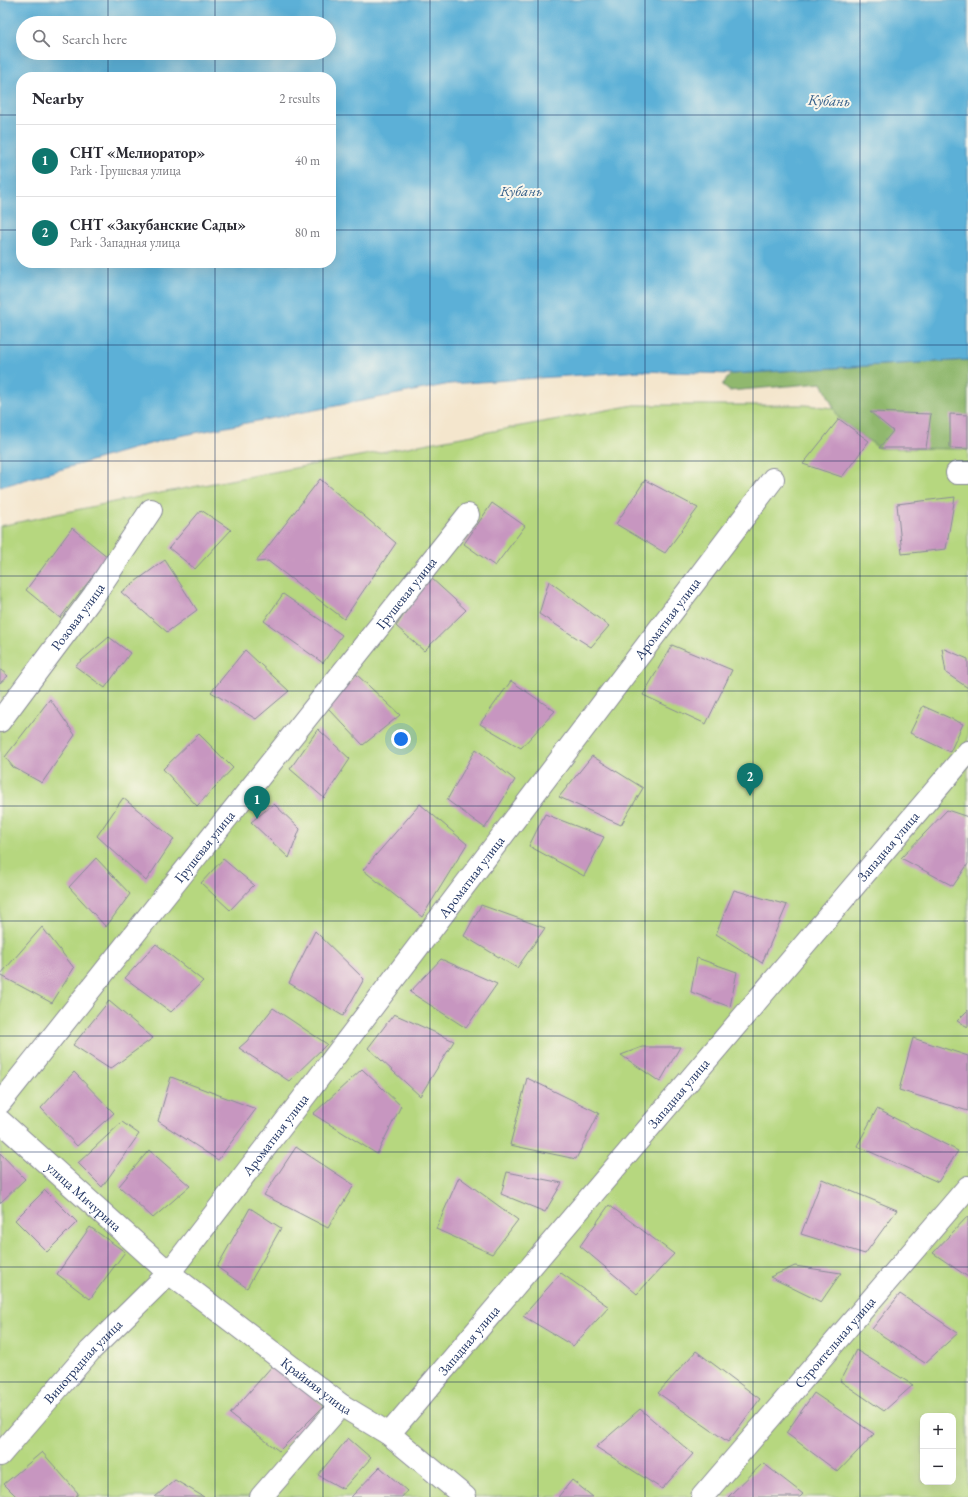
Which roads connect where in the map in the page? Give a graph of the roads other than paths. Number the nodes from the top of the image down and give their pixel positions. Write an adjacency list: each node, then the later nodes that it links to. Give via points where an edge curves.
1 (773, 479): 9 (street, Ароматная улица)
2 (151, 510): 4 (street, Розовая улица, via 94,595)
3 (468, 515): 6 (street, Грушевая улица)
4 (0, 721)
5 (968, 752): 11 (street, Западная улица)
6 (0, 1103)
7 (0, 1121): 9 (street, улица Мичурина)
8 (968, 1188): 15 (street, Строительная улица)
9 (169, 1272): 10 (street, Крайняя улица); 12 (street, Виноградная улица, via 90,1350)
10 (341, 1405): 11 (street, Крайняя улица); 13 (street)
11 (389, 1434): 14 (street, Крайняя улица)
12 (0, 1454)
13 (260, 1497)
14 (465, 1497)
15 (702, 1497)

